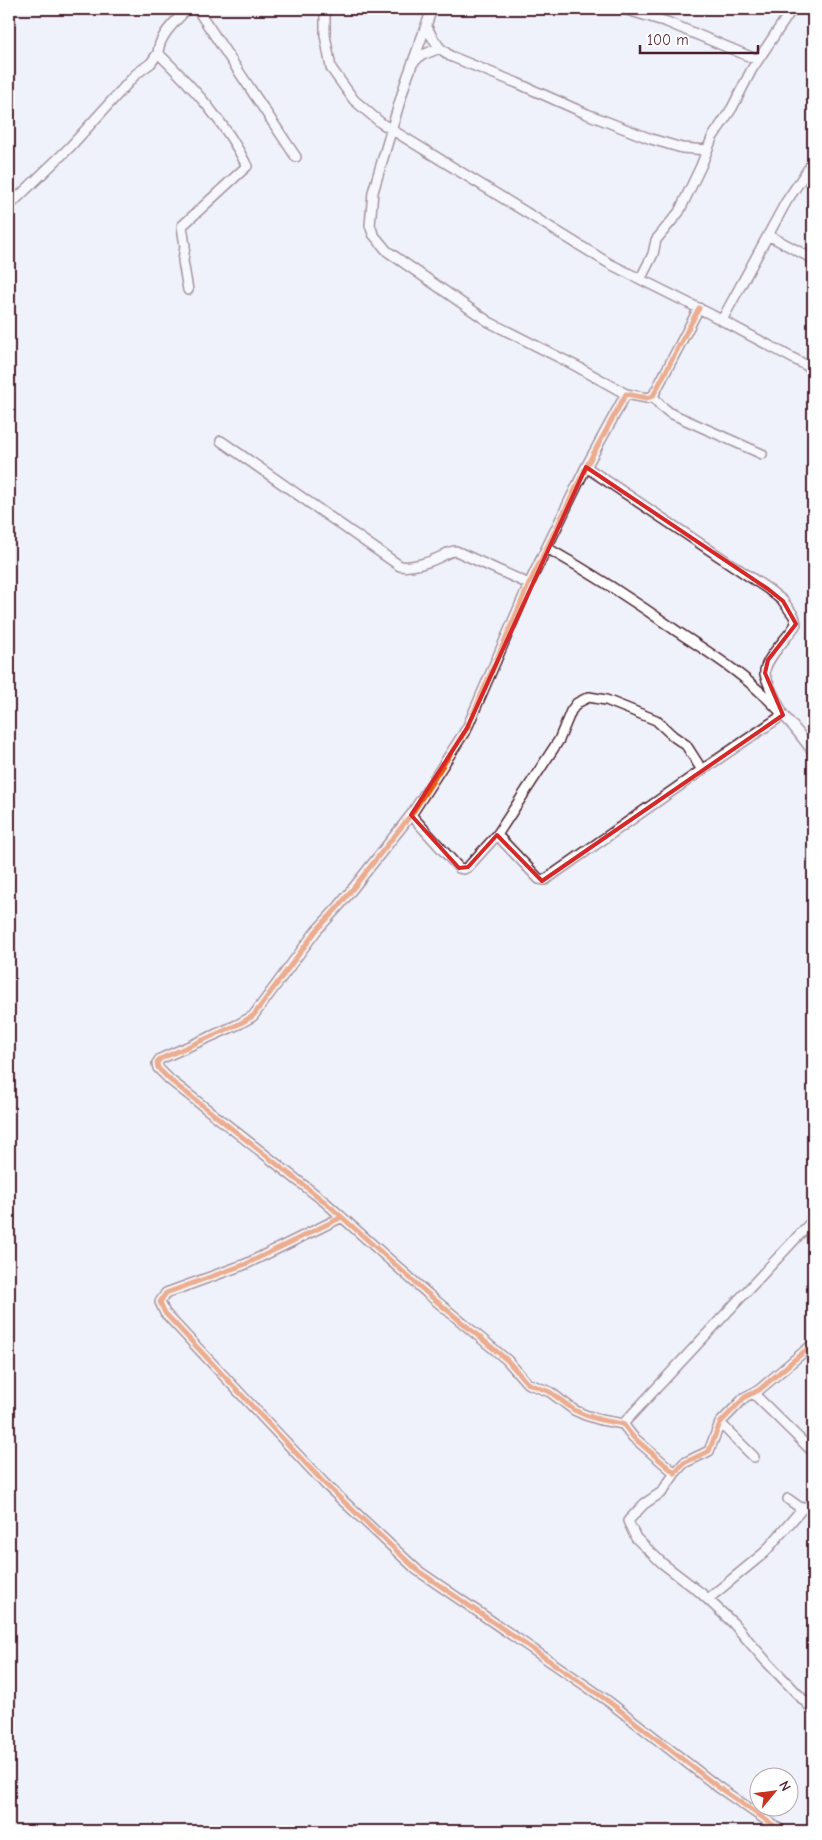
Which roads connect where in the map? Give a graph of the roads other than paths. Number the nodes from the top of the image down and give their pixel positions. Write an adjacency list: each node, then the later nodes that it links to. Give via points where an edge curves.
1 (187, 9): 9 (street, via 163,36)
2 (197, 9): 14 (street)
3 (326, 9): 12 (street, via 325,35 331,68 354,100)
4 (432, 9): 7 (street)
5 (624, 9): 10 (street, via 667,22)
6 (792, 9): 10 (street)
7 (426, 25): 8 (street); 11 (street)
8 (440, 48): 11 (street, via 420,56); 13 (street, via 450,56 586,114 682,148)
9 (158, 53): 16 (street, via 152,63 136,74 70,147); 20 (street, via 212,112 247,166 182,226)
10 (758, 60): 13 (street)
11 (412, 64): 12 (street)
12 (392, 128): 19 (street, via 610,264); 24 (street, via 373,192 370,225 378,242 490,322)
13 (707, 150): 19 (street, via 679,212 656,240 654,254)
14 (296, 157)
15 (813, 162): 17 (street)
16 (9, 206)
17 (768, 235): 18 (street); 22 (street)
18 (813, 259)
19 (641, 278): 21 (street)
20 (188, 290)
21 (700, 308): 22 (street); 25 (street)
22 (722, 320): 23 (street)
23 (813, 369)
24 (626, 394): 25 (street); 28 (street)
25 (654, 396): 27 (street, via 670,413)
26 (221, 441): 30 (street, via 400,566 407,567 456,551)
27 (762, 454)
28 (586, 467): 29 (street); 31 (street, via 783,601 796,624 768,660 765,673)
29 (547, 548): 30 (street); 31 (street, via 631,598 739,674)
30 (529, 584): 34 (street, via 467,728)
31 (783, 715): 32 (street); 33 (street)
32 (813, 752)
33 (702, 770): 35 (street, via 546,880 539,879); 35 (street, via 686,745 656,720 606,700 589,697 577,703 571,711 560,740)
34 (411, 815): 35 (street, via 459,868 468,867); 36 (street, via 316,931 253,1016 160,1058 157,1063 170,1080)
35 (497, 835)
36 (342, 1217): 41 (street, via 507,1360 527,1383 550,1392 585,1415); 50 (street, via 246,1264 166,1293 160,1302 165,1313 325,1484 417,1570 608,1700 710,1782)
37 (813, 1220): 41 (street)
38 (813, 1344): 39 (street)
39 (753, 1393): 40 (street); 42 (street)
40 (720, 1423): 43 (street); 44 (street, via 709,1451 684,1463)
41 (623, 1424): 44 (street, via 633,1437)
42 (813, 1452)
43 (754, 1457)
44 (675, 1473): 48 (street, via 662,1492 644,1504 628,1521 636,1538 649,1551)
45 (788, 1499): 47 (street)
46 (813, 1503): 47 (street)
47 (802, 1509): 48 (street, via 764,1553)
48 (708, 1599): 49 (street)
49 (813, 1710)
50 (782, 1831)

